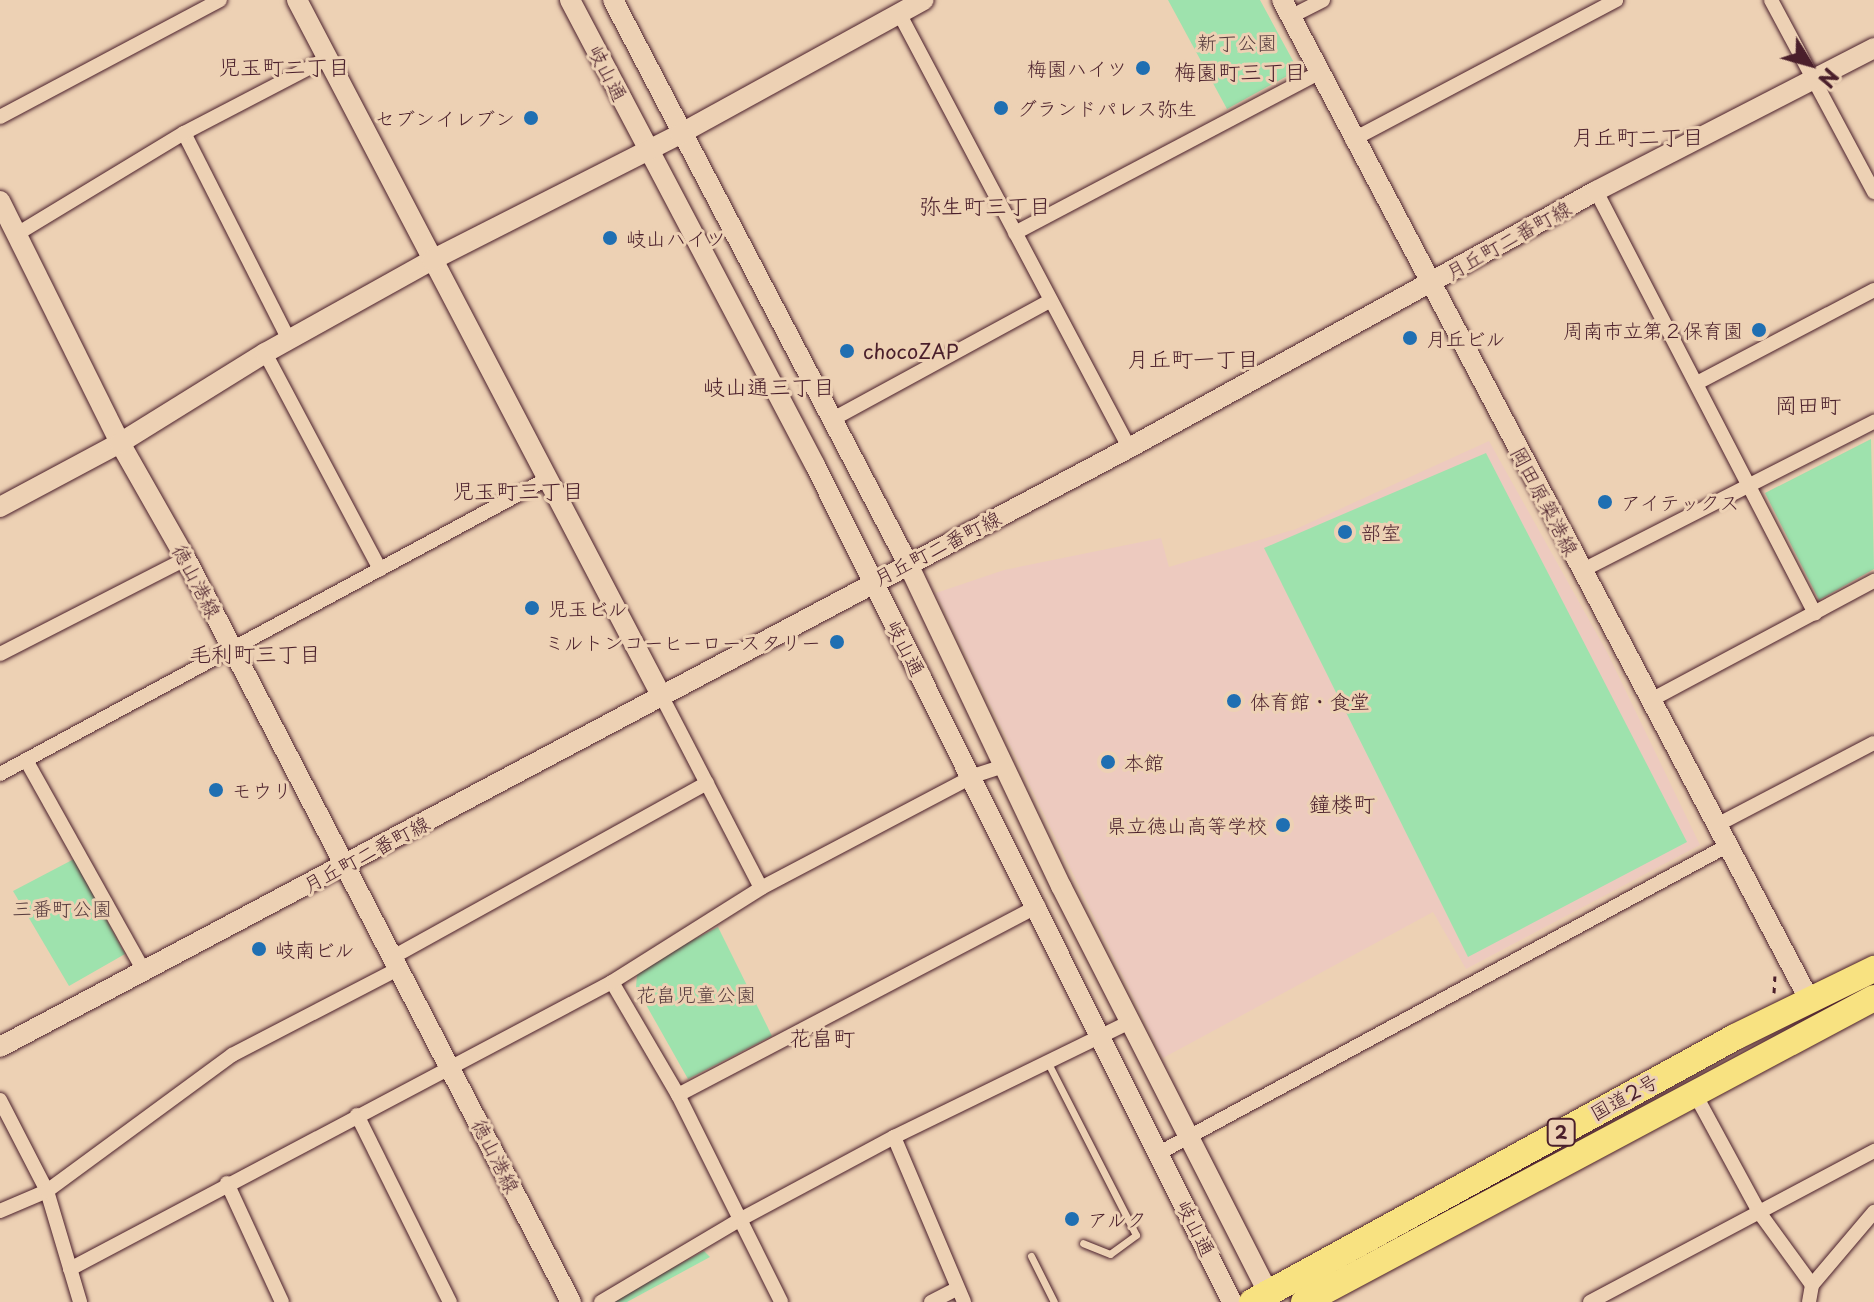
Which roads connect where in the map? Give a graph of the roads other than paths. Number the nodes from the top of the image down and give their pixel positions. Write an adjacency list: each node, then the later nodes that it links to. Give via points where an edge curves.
1 (220, 0): 15 (street)
2 (297, 0): 12 (street)
3 (570, 0): 19 (street, 岐山通)
4 (613, 0): 17 (street, 岐山通)
5 (924, 0): 9 (street)
6 (1323, 0): 10 (street)
7 (1616, 0): 18 (street)
8 (1771, 0): 14 (street)
9 (895, 7): 17 (street); 23 (street)
10 (1286, 9): 13 (street, 岡田原築港線)
11 (1874, 48): 14 (street, 月丘町二番町線)
12 (326, 59): 16 (street); 25 (street)
13 (1318, 73): 18 (street, 岡田原築港線); 23 (street)
14 (1814, 79): 20 (street, 月丘町二番町線); 21 (street)
15 (0, 117)
16 (184, 133): 24 (street); 29 (street)
17 (680, 134): 19 (street); 32 (street, 岐山通)
18 (1352, 140): 26 (street, 岡田原築港線)
19 (647, 151): 25 (street); 44 (street, 岐山通)
20 (1596, 191): 26 (street, 月丘町二番町線); 31 (street)
21 (1874, 192)
22 (0, 201): 24 (street, 徳山港線)
23 (1015, 233): 28 (street)
24 (17, 234): 34 (street, 徳山港線)
25 (432, 260): 29 (street); 36 (street)
26 (1429, 283): 35 (street, 月丘町二番町線); 42 (street, 岡田原築港線)
27 (1874, 290): 31 (street)
28 (1051, 300): 32 (street); 35 (street)
29 (289, 340): 30 (street)
30 (265, 353): 34 (street); 41 (street)
31 (1697, 383): 37 (street)
32 (833, 419): 40 (street, 岐山通)
33 (1874, 422): 37 (street)
34 (120, 443): 38 (street); 39 (street, 徳山港線)
35 (1129, 448): 40 (street, 月丘町二番町線)
36 (545, 480): 41 (street); 48 (street)
37 (1751, 485): 42 (street); 45 (street)
38 (0, 507)
39 (186, 559): 46 (street, 徳山港線); 47 (street)
40 (908, 564): 44 (street, 月丘町二番町線); 52 (street, 岐山通)
41 (380, 569): 46 (street)
42 (1581, 571): 49 (street, 岡田原築港線)
43 (1874, 581): 45 (street)
44 (872, 582): 48 (street, 月丘町二番町線); 54 (street, 岐山通)
45 (1815, 614): 49 (street)
46 (233, 652): 51 (street); 58 (street, 徳山港線)
47 (0, 654)
48 (662, 697): 55 (street); 58 (street, 月丘町二番町線)
49 (1649, 701): 56 (street, 岡田原築港線)
50 (1874, 743): 56 (street)
51 (26, 760): 53 (street); 62 (street)
52 (1003, 766): 54 (street); 67 (street, 岐山通)
53 (0, 774)
54 (973, 776): 59 (street); 60 (street, 岐山通)
55 (707, 783): 59 (street); 61 (street)
56 (1715, 826): 57 (street, 岡田原築港線)
57 (1725, 847): 66 (street, 岡田原築港線); 77 (street)
58 (344, 867): 61 (street, 徳山港線); 62 (street, 月丘町二番町線)
59 (761, 888): 64 (street)
60 (1038, 906): 68 (street, 岐山通); 73 (street)
61 (396, 963): 71 (street, 徳山港線); 81 (street, via 232,1055)
62 (143, 969): 69 (street, 月丘町二番町線)
63 (1874, 969): 66 (highway, 国道2号 / 2)
64 (612, 982): 71 (street); 73 (street)
65 (1874, 998): 72 (highway, 国道2号 / 2)
66 (1810, 1001): 92 (highway, 国道2号 / 2)
67 (1130, 1022): 68 (street); 77 (street, 岐山通)
68 (1098, 1038): 70 (street); 79 (street, 岐山通)
69 (0, 1047)
70 (1048, 1063): 76 (street); 86 (lane, via 1136,1235 1110,1254)
71 (449, 1066): 75 (street); 91 (street, 徳山港線)
72 (1695, 1094): 83 (street); 102 (highway, 国道2号 / 2)
73 (678, 1095): 85 (street)
74 (0, 1100): 81 (street)
75 (357, 1115): 80 (street); 95 (street)
76 (894, 1137): 85 (street); 90 (street)
77 (1189, 1140): 79 (street); 92 (street, 岐山通)
78 (1874, 1151): 83 (street)
79 (1159, 1153): 101 (street, 岐山通)
80 (227, 1183): 88 (street); 94 (street)
81 (47, 1191): 82 (street); 88 (street)
82 (0, 1211)
83 (1759, 1212): 89 (street); 103 (street)
84 (1874, 1212): 89 (street)
85 (741, 1219): 96 (street); 97 (street)
86 (1083, 1243)
87 (1031, 1256): 100 (lane)
88 (70, 1269): 93 (street)
89 (1812, 1285): 104 (street)
90 (956, 1289): 98 (street); 99 (street)
91 (563, 1299)
92 (1262, 1299)
93 (80, 1302)
94 (282, 1302)
95 (450, 1302)
96 (601, 1302)
97 (781, 1302)
98 (931, 1302)
99 (964, 1302)
100 (1054, 1302)
101 (1232, 1302)
102 (1304, 1302)
103 (1590, 1302)
104 (1809, 1302)

